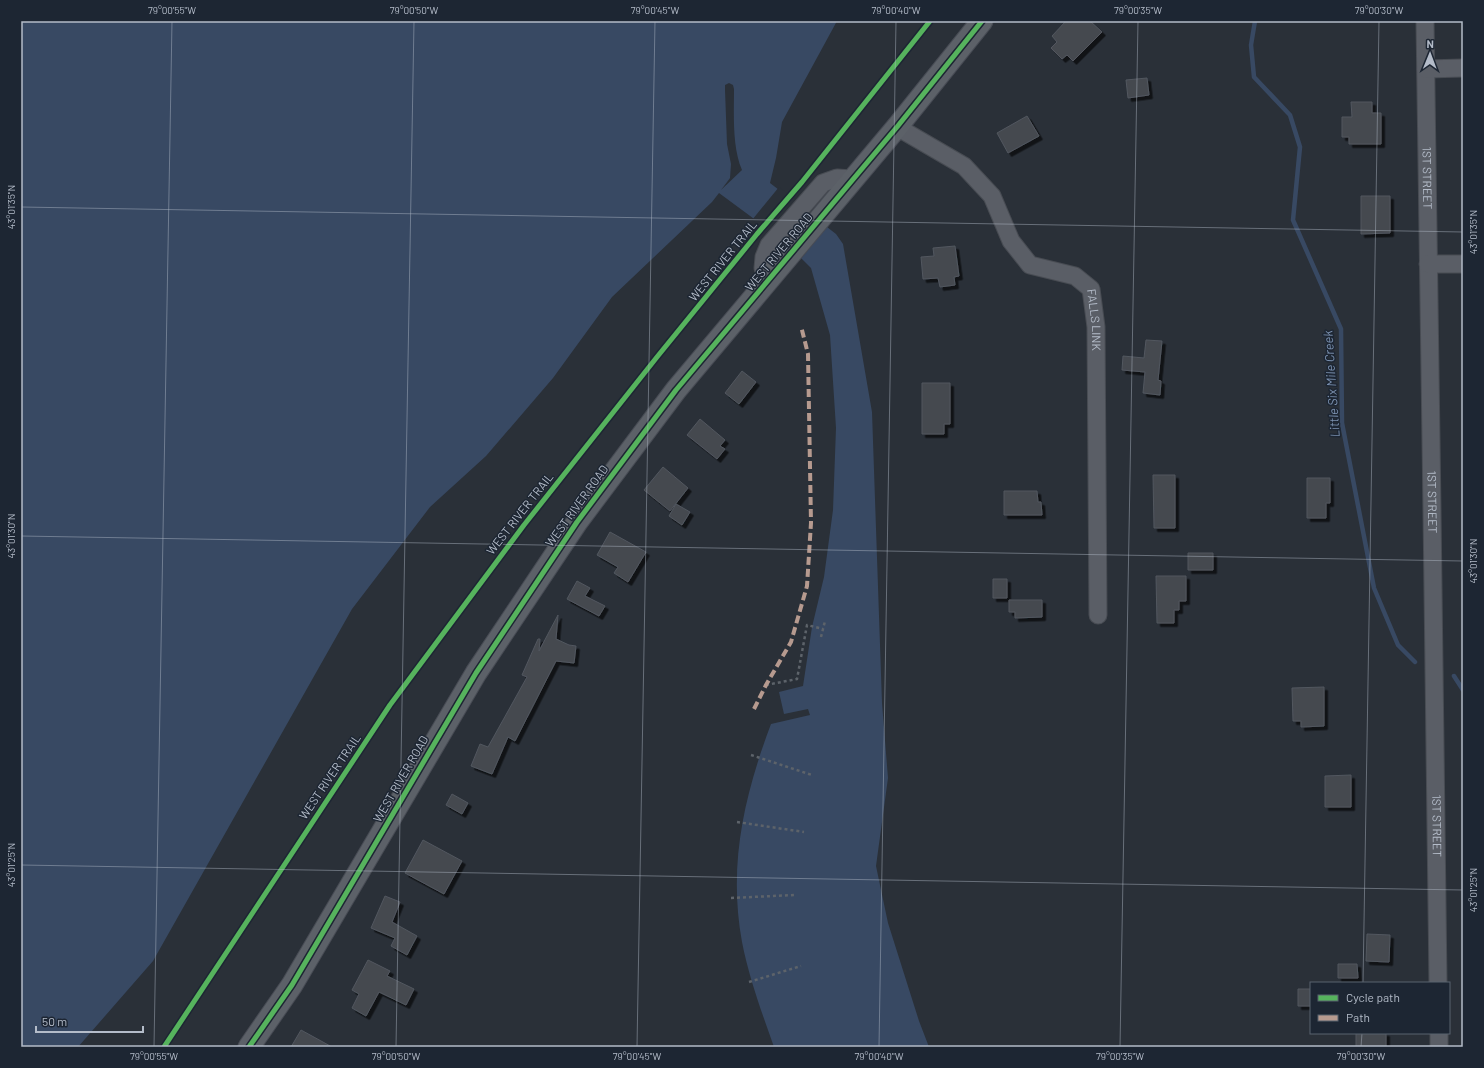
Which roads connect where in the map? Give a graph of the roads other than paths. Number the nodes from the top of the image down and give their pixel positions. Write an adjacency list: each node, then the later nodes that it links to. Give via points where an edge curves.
1 (982, 21): 5 (main road, WEST RIVER ROAD)
2 (1425, 21): 4 (street, 1ST STREET)
3 (1463, 68): 4 (street)
4 (1426, 69): 7 (street, 1ST STREET)
5 (897, 127): 6 (main road, WEST RIVER ROAD); 10 (street, FALLS LINK, via 964,166 992,196 1011,241 1030,265 1075,276 1090,289 1096,327)
6 (852, 180): 9 (main road, WEST RIVER ROAD); 9 (street, via 837,178 823,183 769,245 763,268)
7 (1428, 264): 8 (street); 11 (street, 1ST STREET)
8 (1463, 264)
9 (768, 280): 13 (main road, WEST RIVER ROAD, via 642,434 547,566 460,699 292,985)
10 (1098, 615)
11 (1438, 982)
12 (1439, 1034): 14 (street)
13 (249, 1047)
14 (1439, 1047)

